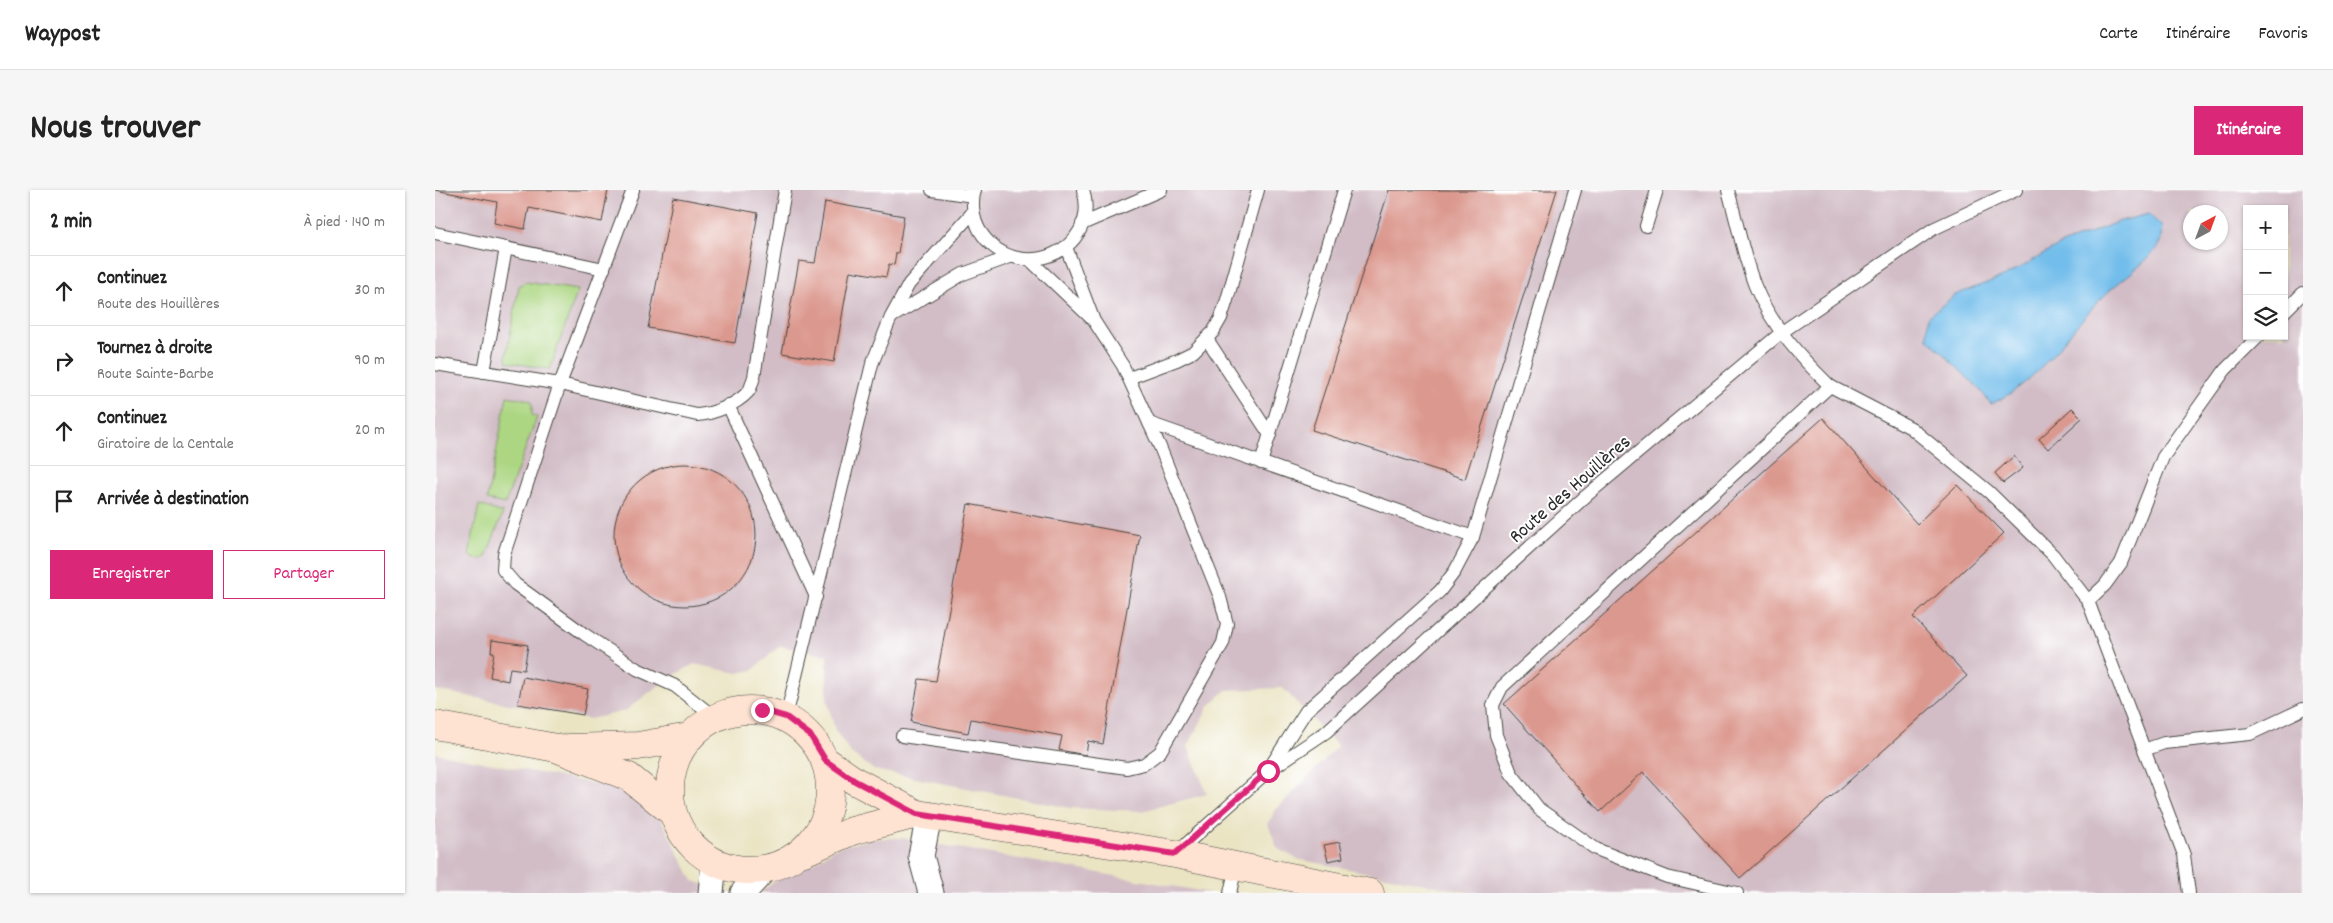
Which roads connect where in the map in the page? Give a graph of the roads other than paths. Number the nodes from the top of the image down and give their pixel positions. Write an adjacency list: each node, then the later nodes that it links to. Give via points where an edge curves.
1 (633, 190): 21 (lane)
2 (785, 190): 34 (lane, via 758,365 748,392)
3 (931, 190): 12 (lane)
4 (1083, 190): 14 (lane, via 1086,209)
5 (1161, 190): 14 (lane)
6 (1257, 190): 27 (lane, via 1221,318)
7 (1344, 190): 36 (lane)
8 (1575, 190): 38 (lane)
9 (1657, 190): 15 (lane)
10 (1728, 190): 26 (lane, via 1754,284)
11 (2016, 190): 26 (lane, Route des Houillères, via 1933,229)
12 (974, 193): 13 (lane)
13 (973, 212): 19 (lane, via 985,240); 24 (lane, via 909,284)
14 (1082, 224): 17 (lane)
15 (1646, 226)
16 (435, 232): 18 (lane)
17 (1066, 247): 20 (lane, via 1050,257); 25 (lane)
18 (506, 248): 21 (lane); 30 (lane)
19 (1010, 258): 20 (lane); 24 (lane, via 963,274)
20 (1031, 261): 25 (lane)
21 (604, 269): 32 (lane)
22 (2303, 293): 23 (lane)
23 (2288, 308)
24 (891, 317): 39 (lane, via 872,364)
25 (1095, 321): 31 (lane)
26 (1782, 332): 33 (lane); 50 (lane, Route des Houillères, via 1586,496 1326,732)
27 (1207, 339): 31 (lane, via 1193,352 1177,360); 36 (lane)
28 (2255, 340): 40 (lane, via 2225,370 2163,458 2121,563)
29 (435, 364): 30 (lane)
30 (485, 372): 32 (lane)
31 (1129, 378): 35 (lane)
32 (561, 384): 34 (lane, via 697,415 710,414); 42 (lane, via 504,554 503,570 515,584 585,634 637,669 675,686)
33 (1830, 386): 40 (lane, via 1911,428 1989,492 2053,555); 63 (lane, via 1503,686 1493,705 1496,735 1511,773 1539,809 1596,849 1667,878)
34 (728, 405): 39 (lane)
35 (1149, 424): 37 (lane); 45 (lane, via 1221,597 1227,624 1223,643 1160,752 1144,764 1127,768)
36 (1270, 435): 37 (lane)
37 (1261, 463): 38 (lane)
38 (1473, 537): 50 (lane, via 1440,591 1306,711)
39 (816, 598): 43 (lane)
40 (2088, 601): 48 (lane)
41 (2303, 709): 48 (lane, via 2250,734 2164,743)
42 (714, 717): 43 (main road, via 738,710 762,710); 46 (main road)
43 (786, 717): 49 (main road, via 810,735)
44 (435, 725): 47 (main road)
45 (902, 736)
46 (689, 737): 47 (main road, via 638,746); 51 (main road, via 671,772)
47 (556, 748): 51 (main road, via 629,777)
48 (2144, 750): 64 (lane, via 2184,855)
49 (826, 761): 52 (main road, via 855,781); 53 (main road, via 831,786 828,811 817,834)
50 (1268, 771): 54 (lane, Route des Houillères)
51 (672, 812): 55 (main road, via 684,836)
52 (923, 815): 53 (main road, via 852,831); 54 (main road); 60 (street, via 921,856)
53 (800, 853): 57 (main road)
54 (1175, 854): 56 (main road)
55 (713, 862): 57 (main road, via 729,871); 58 (street)
56 (1236, 866): 61 (lane); 62 (main road)
57 (763, 870): 59 (street)
58 (711, 893)
59 (743, 893)
60 (931, 893)
61 (1230, 893)
62 (1371, 893)
63 (1737, 893)
64 (2189, 893)

